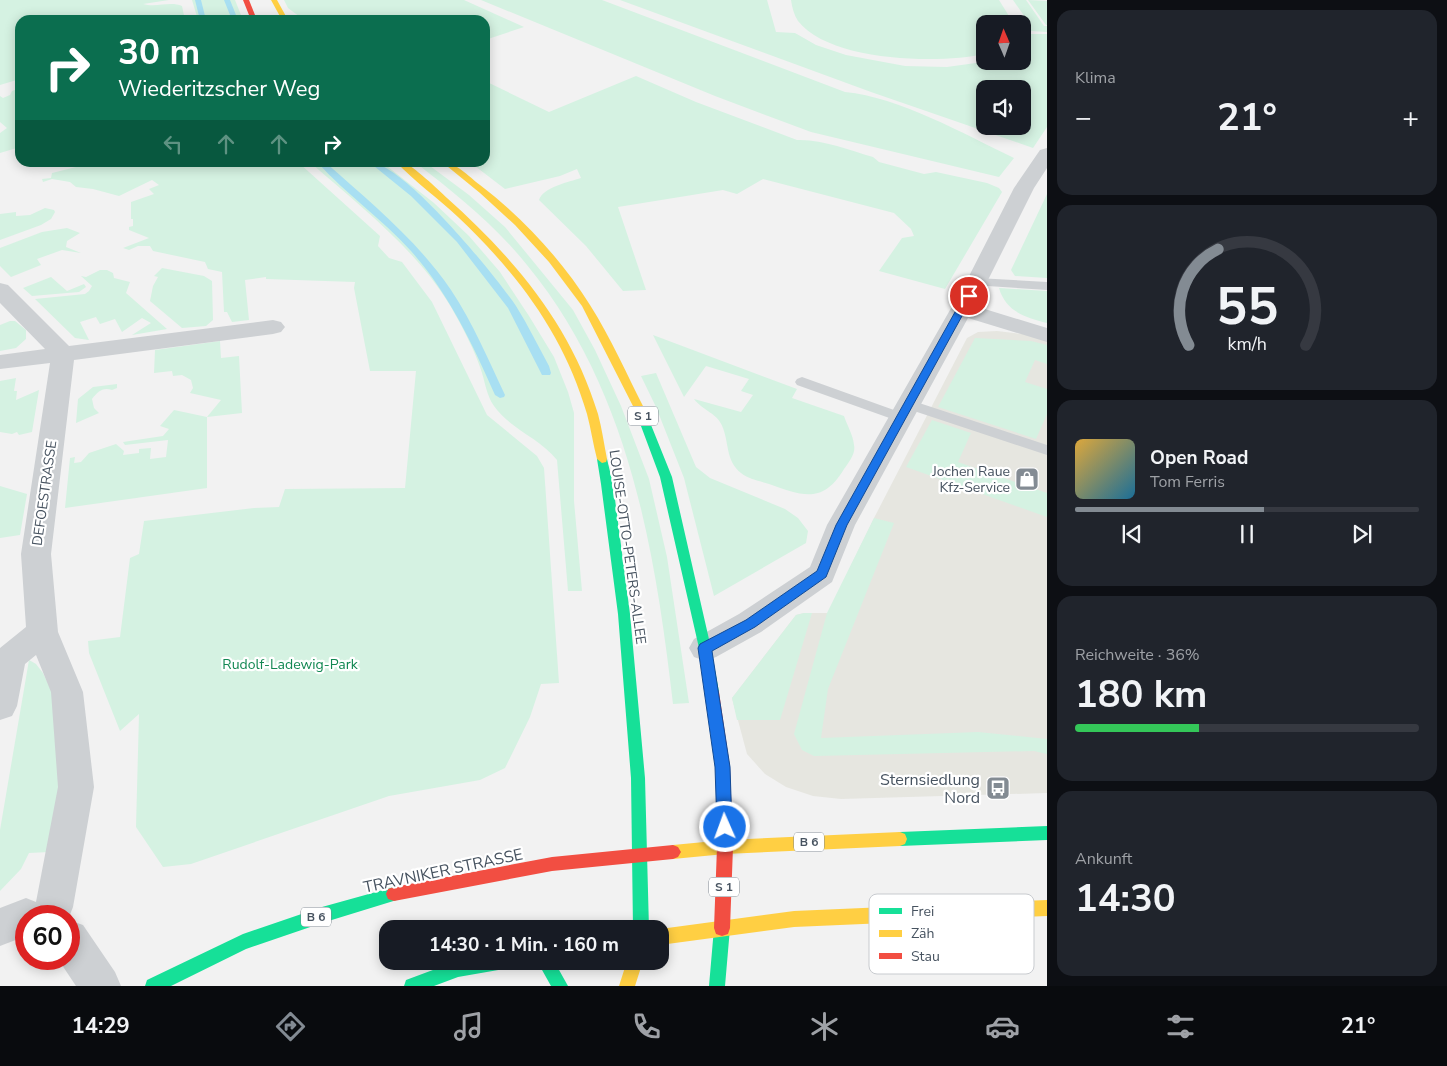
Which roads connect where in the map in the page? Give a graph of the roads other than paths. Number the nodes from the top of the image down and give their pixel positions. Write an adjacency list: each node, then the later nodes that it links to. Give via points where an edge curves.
1 (246, 0): 3 (main road)
2 (274, 0): 4 (main road)
3 (252, 15)
4 (282, 15)
5 (1047, 154): 8 (street, via 1024,188)
6 (405, 167): 24 (main road, LOUISE-OTTO-PETERS-ALLEE, via 482,233 512,268 548,315 568,352 591,409 606,484 624,614)
7 (452, 167): 20 (main road, S 1, via 518,223 552,260 586,306 610,348 638,404 666,477)
8 (977, 282): 9 (lane); 11 (street)
9 (1047, 286)
10 (0, 290): 14 (street)
11 (961, 309): 13 (street); 17 (street)
12 (273, 327): 14 (street)
13 (1047, 335)
14 (64, 354): 15 (street); 19 (street, DEFOESTRASSE, via 36,554)
15 (0, 362)
16 (802, 382): 17 (lane)
17 (904, 411): 18 (lane); 20 (street, via 841,525 822,574 750,623)
18 (1047, 450)
19 (42, 632): 21 (street, via 10,658); 25 (street, DEFOESTRASSE, via 67,692 76,787)
20 (705, 648): 23 (main road, S 1, via 723,767)
21 (0, 706)
22 (1047, 833): 23 (main road, B 6)
23 (725, 847): 24 (main road, TRAVNIKER STRASSE / B 6); 32 (main road, S 1)
24 (641, 856): 29 (main road, LOUISE-OTTO-PETERS-ALLEE); 39 (main road, TRAVNIKER STRASSE / B 6, via 552,864 403,891 243,942)
25 (50, 905)
26 (1047, 908): 27 (main road)
27 (1034, 909)
28 (869, 916): 32 (main road)
29 (641, 920)
30 (15, 924): 31 (street)
31 (0, 927)
32 (722, 928): 33 (main road); 43 (main road)
33 (669, 936)
34 (80, 958): 38 (street)
35 (455, 970): 40 (main road)
36 (551, 970): 41 (main road)
37 (631, 970): 42 (main road)
38 (100, 986)
39 (153, 986)
40 (412, 986)
41 (560, 986)
42 (627, 986)
43 (717, 986)

